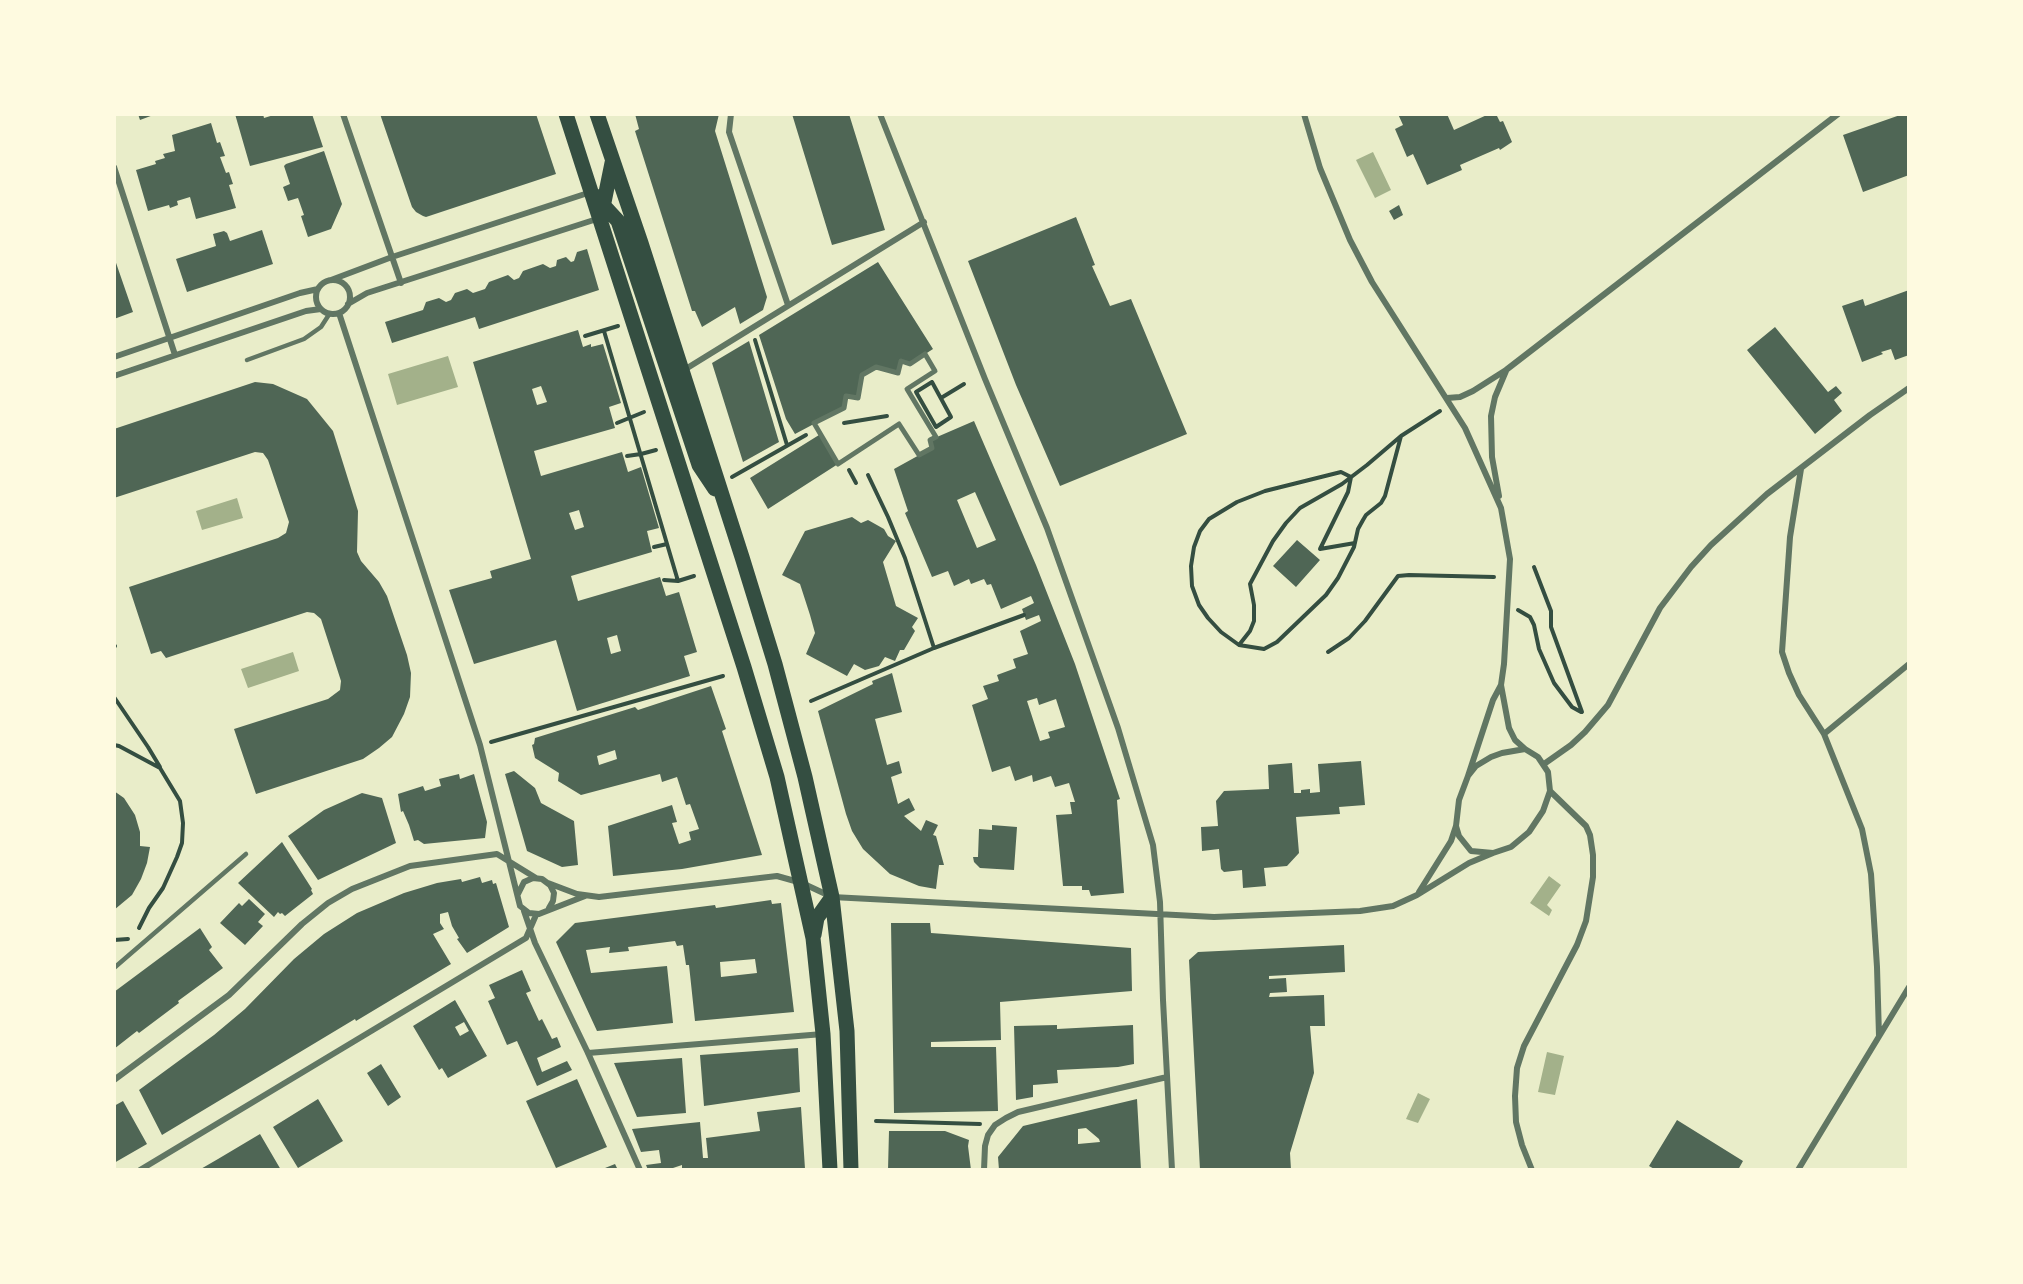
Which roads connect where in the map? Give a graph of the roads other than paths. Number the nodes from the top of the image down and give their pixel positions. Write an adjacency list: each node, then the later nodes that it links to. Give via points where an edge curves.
1 (343, 114): 13 (street)
2 (566, 114): 10 (main road)
3 (597, 114): 8 (main road)
4 (731, 114): 18 (street, via 729,132)
5 (880, 114): 12 (street)
6 (1304, 114): 30 (street, via 1320,168 1350,240 1372,282)
7 (1838, 114): 26 (street)
8 (613, 162): 11 (main road); 27 (main road)
9 (114, 167): 22 (street)
10 (591, 192): 11 (main road); 13 (street)
11 (602, 212): 15 (street); 33 (main road, via 618,221 699,465); 49 (main road, via 777,777)
12 (924, 222): 18 (street); 58 (street, via 1047,528 1118,728 1154,845)
13 (392, 257): 14 (street); 15 (street)
14 (331, 280): 16 (street); 17 (street, via 345,285 350,294)
15 (401, 283): 17 (street, via 367,293)
16 (318, 289): 19 (street, via 316,300); 22 (street)
17 (348, 304): 21 (street)
18 (788, 305): 27 (street)
19 (321, 309): 20 (street); 23 (street)
20 (330, 313): 21 (street); 25 (lane, via 321,327 304,339)
21 (339, 313): 43 (street, via 480,745)
22 (170, 338): 23 (street); 24 (street)
23 (175, 355): 28 (street)
24 (114, 357)
25 (247, 360)
26 (1506, 370): 30 (street); 34 (street, via 1491,416 1492,457)
27 (683, 371): 33 (main road)
28 (114, 376)
29 (1909, 388): 32 (street)
30 (1449, 401): 34 (street)
31 (899, 424): 31 (street, via 919,455 932,448 930,440 936,437 907,389 934,371 925,354 910,364 901,361 898,373 876,367 862,375 858,398 846,396 844,408 814,423 838,464)
32 (1800, 469): 37 (street, via 1790,537 1782,652 1799,695); 39 (street, via 1742,516 1691,567 1660,608 1608,705 1578,739)
33 (723, 501): 54 (main road, via 775,664)
34 (1502, 508): 36 (street, via 1510,559)
35 (1909, 664): 37 (street)
36 (1501, 685): 38 (street, via 1509,728); 40 (street)
37 (1824, 734): 65 (street, via 1867,849)
38 (1525, 749): 39 (street); 40 (street, via 1491,757)
39 (1544, 764): 41 (street)
40 (1468, 776): 42 (street, via 1459,800)
41 (1550, 791): 44 (street, via 1543,812 1529,832 1511,847); 75 (street, via 1590,834 1593,877 1586,921 1577,945 1524,1046 1517,1068 1516,1122)
42 (1456, 826): 44 (street, via 1471,850); 53 (street)
43 (506, 845): 46 (street); 47 (street)
44 (1493, 854): 53 (street, via 1458,869)
45 (246, 855): 62 (lane)
46 (500, 855): 47 (street); 68 (street, via 410,866 352,889 302,924 229,995)
47 (510, 861): 48 (street); 51 (street)
48 (536, 878): 50 (street); 51 (street, via 524,882)
49 (802, 882): 52 (street, via 777,876 599,897); 54 (street); 61 (main road)
50 (548, 883): 52 (street); 56 (street, via 554,896)
51 (518, 895): 55 (street)
52 (586, 895): 56 (street)
53 (1417, 895): 58 (street, via 1393,906 1368,910 1214,917)
54 (832, 897): 58 (street); 61 (main road, via 817,918); 72 (main road, via 847,1031)
55 (524, 911): 57 (street); 59 (street)
56 (547, 911): 57 (street)
57 (536, 915): 59 (street)
58 (1161, 915): 67 (street)
59 (531, 930): 60 (street)
60 (530, 938): 66 (street); 69 (street)
61 (813, 938): 64 (main road)
62 (114, 968)
63 (1909, 987): 65 (street)
64 (823, 1034): 66 (street); 71 (main road)
65 (1879, 1036): 76 (street)
66 (588, 1053): 70 (street)
67 (1167, 1077): 73 (street, via 1006,1118 988,1135); 74 (street)
68 (114, 1080)
69 (140, 1170)
70 (640, 1170)
71 (830, 1170)
72 (852, 1170)
73 (984, 1170)
74 (1172, 1170)
75 (1532, 1170)
76 (1797, 1170)

